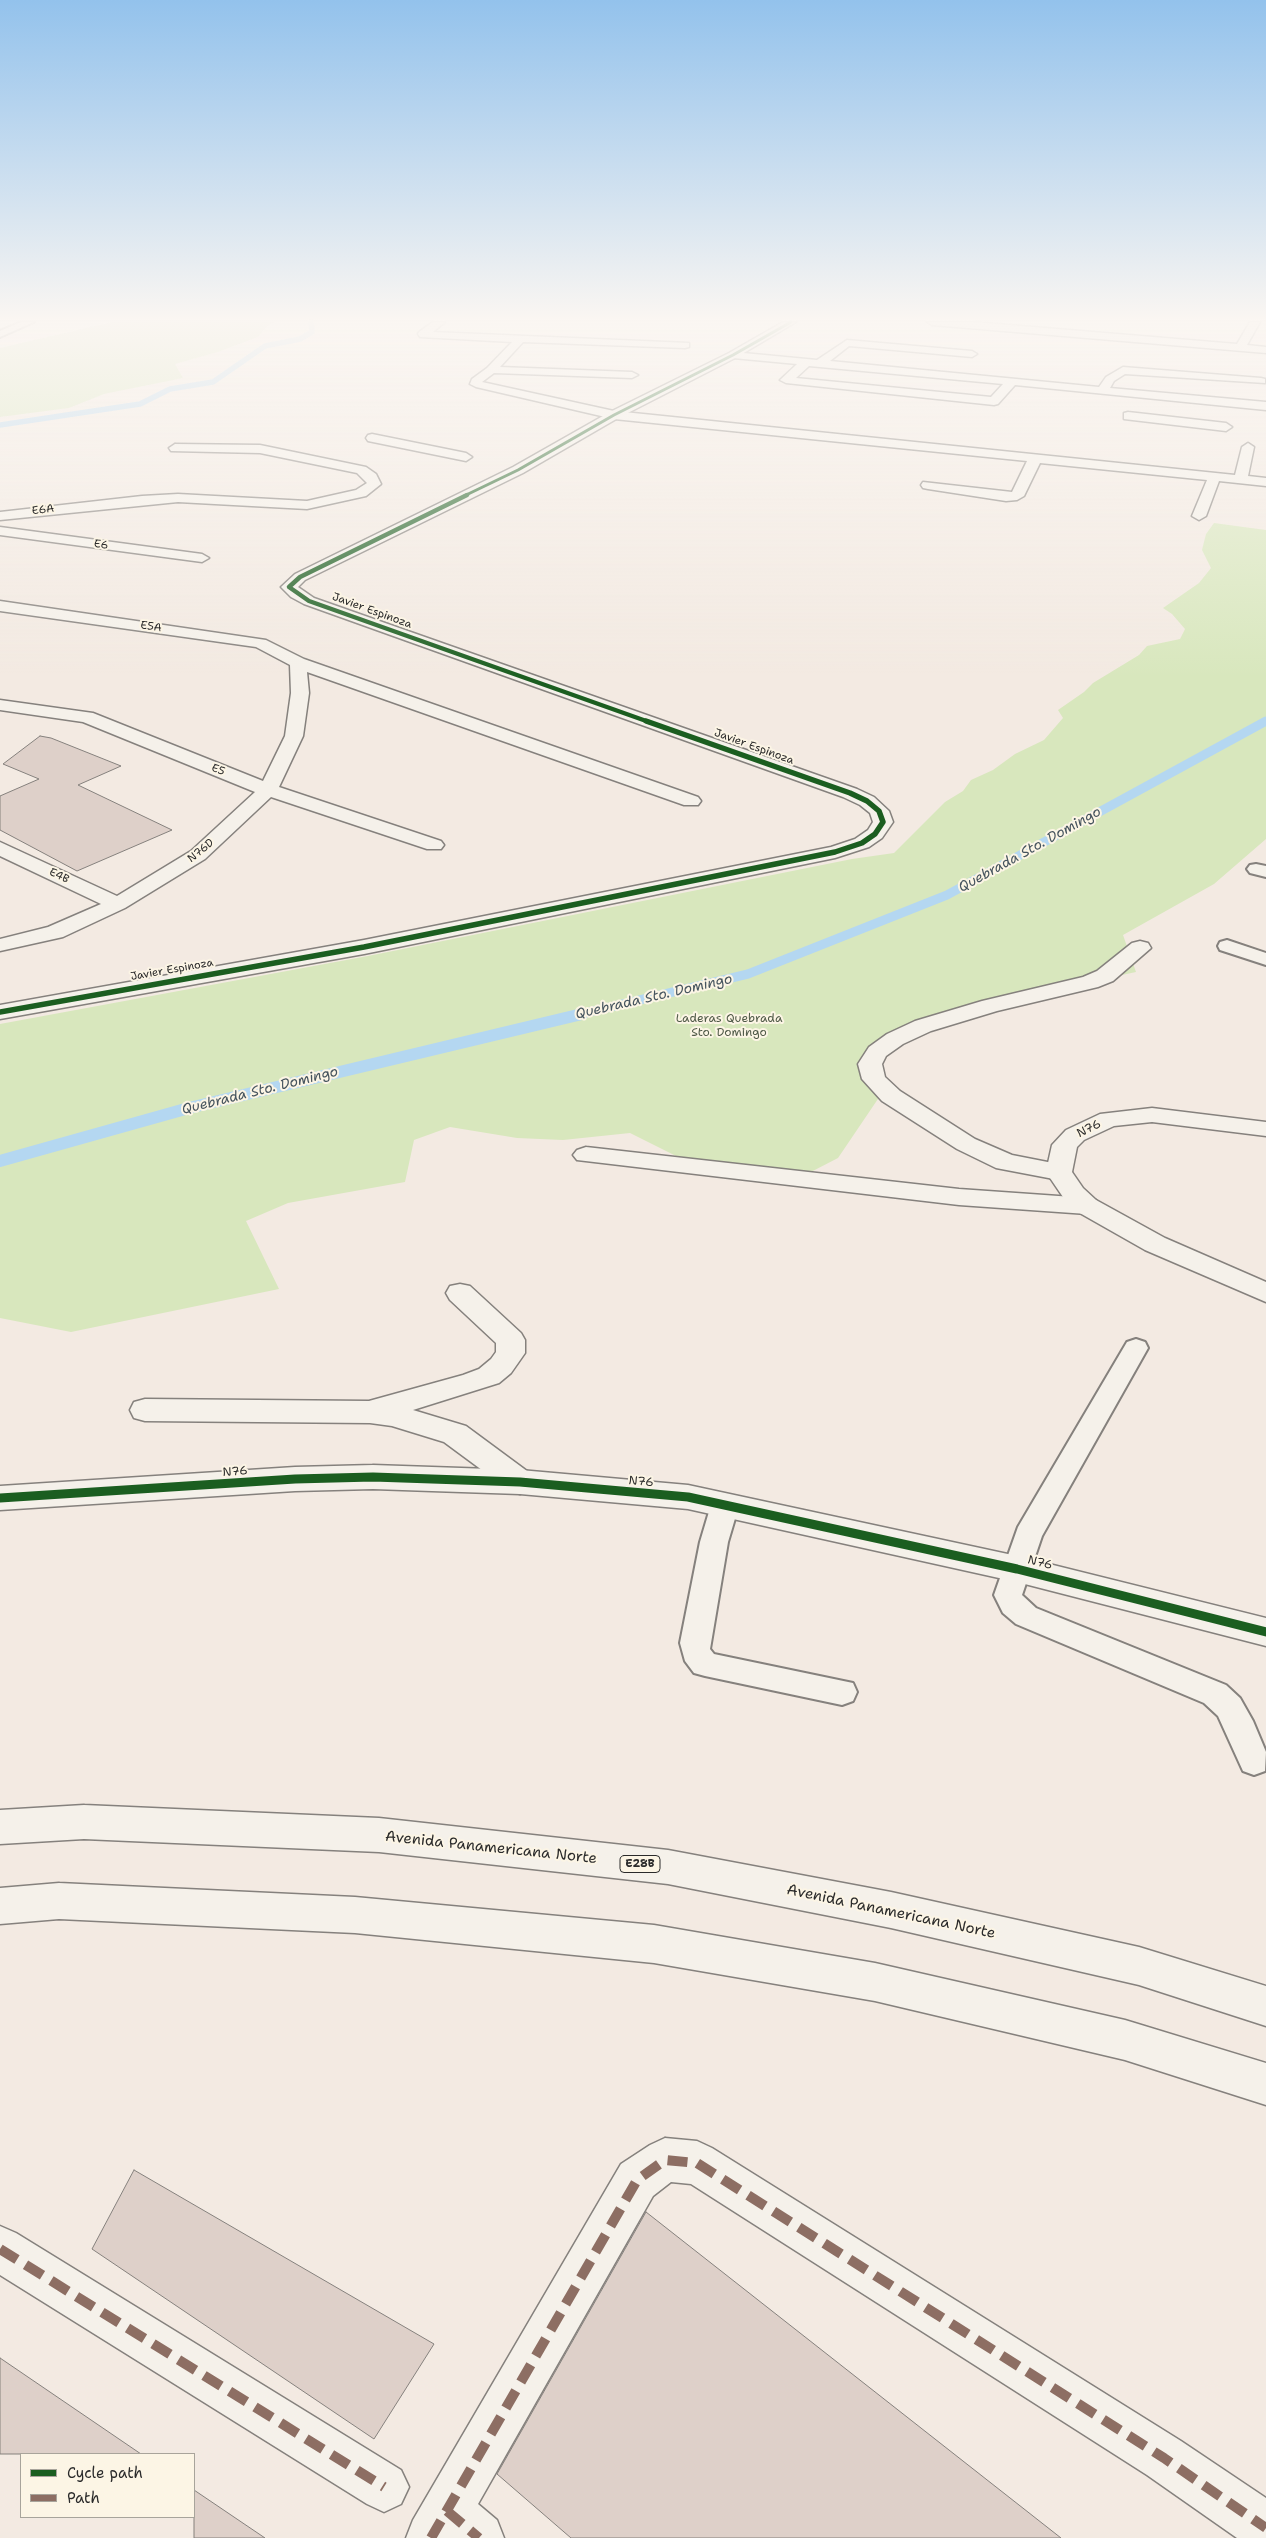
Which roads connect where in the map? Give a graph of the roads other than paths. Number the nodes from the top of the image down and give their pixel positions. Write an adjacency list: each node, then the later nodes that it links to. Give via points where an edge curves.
1 (366, 440): 5 (street)
2 (384, 440): 9 (street)
3 (570, 440): 32 (street, Javier Espinoza, via 518,470 300,577 292,582 290,591 850,793 879,811 883,822 875,834 862,843 826,854 364,947)
4 (857, 440): 10 (street)
5 (356, 445)
6 (1248, 447): 13 (street)
7 (175, 448): 11 (street, via 253,448)
8 (341, 453): 11 (street)
9 (466, 457)
10 (1035, 459): 12 (street); 15 (street, via 1016,496)
11 (325, 460): 16 (street, E6A, via 361,470 371,477 374,484 361,494 307,504 178,498)
12 (1214, 478): 13 (street); 17 (street)
13 (1240, 480): 14 (street)
14 (1266, 482)
15 (928, 485)
16 (0, 516)
17 (1199, 516)
18 (0, 531): 19 (street, E6)
19 (202, 558)
20 (0, 606): 21 (street, E5A, via 260,643)
21 (298, 663): 23 (street, N76D, via 300,692 294,736); 24 (street, E5A)
22 (0, 705): 23 (street, E5, via 87,717)
23 (268, 790): 25 (street, E5); 27 (street, N76D, via 198,855)
24 (691, 801)
25 (434, 845)
26 (0, 848): 27 (street, E4B)
27 (118, 904): 28 (street, N76D, via 55,932)
28 (0, 945)
29 (1227, 946): 31 (lane)
30 (1140, 948): 35 (street, via 1105,976 1090,982 923,1026 877,1052 870,1064 874,1079 890,1096 966,1144 1005,1162)
31 (1266, 960)
32 (0, 1012)
33 (1266, 1129): 35 (street, N76, via 1152,1115 1110,1119 1075,1135 1065,1145)
34 (586, 1155): 36 (street, via 949,1196)
35 (1059, 1172): 36 (street)
36 (1087, 1206): 38 (street, via 1155,1244)
37 (460, 1293): 41 (street, via 511,1340 510,1354 501,1366 490,1376 472,1383)
38 (1266, 1293)
39 (1136, 1348): 45 (lane, via 1028,1535)
40 (145, 1410): 41 (street)
41 (370, 1412): 42 (street, via 455,1434)
42 (520, 1482): 43 (street, N76, via 373,1477 295,1479); 44 (street, N76, via 688,1497)
43 (0, 1498)
44 (725, 1505): 45 (street, N76); 47 (lane, via 714,1542 695,1642 696,1652 705,1664)
45 (1017, 1569): 46 (street, N76); 48 (lane, via 1008,1595 1012,1605 1026,1616 1215,1694 1238,1722)
46 (1266, 1632)
47 (842, 1692)
48 (1254, 1761)
49 (0, 1827): 51 (street, Avenida Panamericana Norte / E28B, via 84,1822 378,1835 668,1867 891,1910 1139,1966)
50 (0, 1906): 52 (street, via 59,1901 355,1916 654,1944 875,1982 1125,2040)
51 (1266, 2006)
52 (1266, 2084)
53 (0, 2249): 54 (street)
54 (384, 2487)
55 (1266, 2528): 56 (street, via 1164,2458 697,2164 665,2160 637,2180)
56 (452, 2529)

